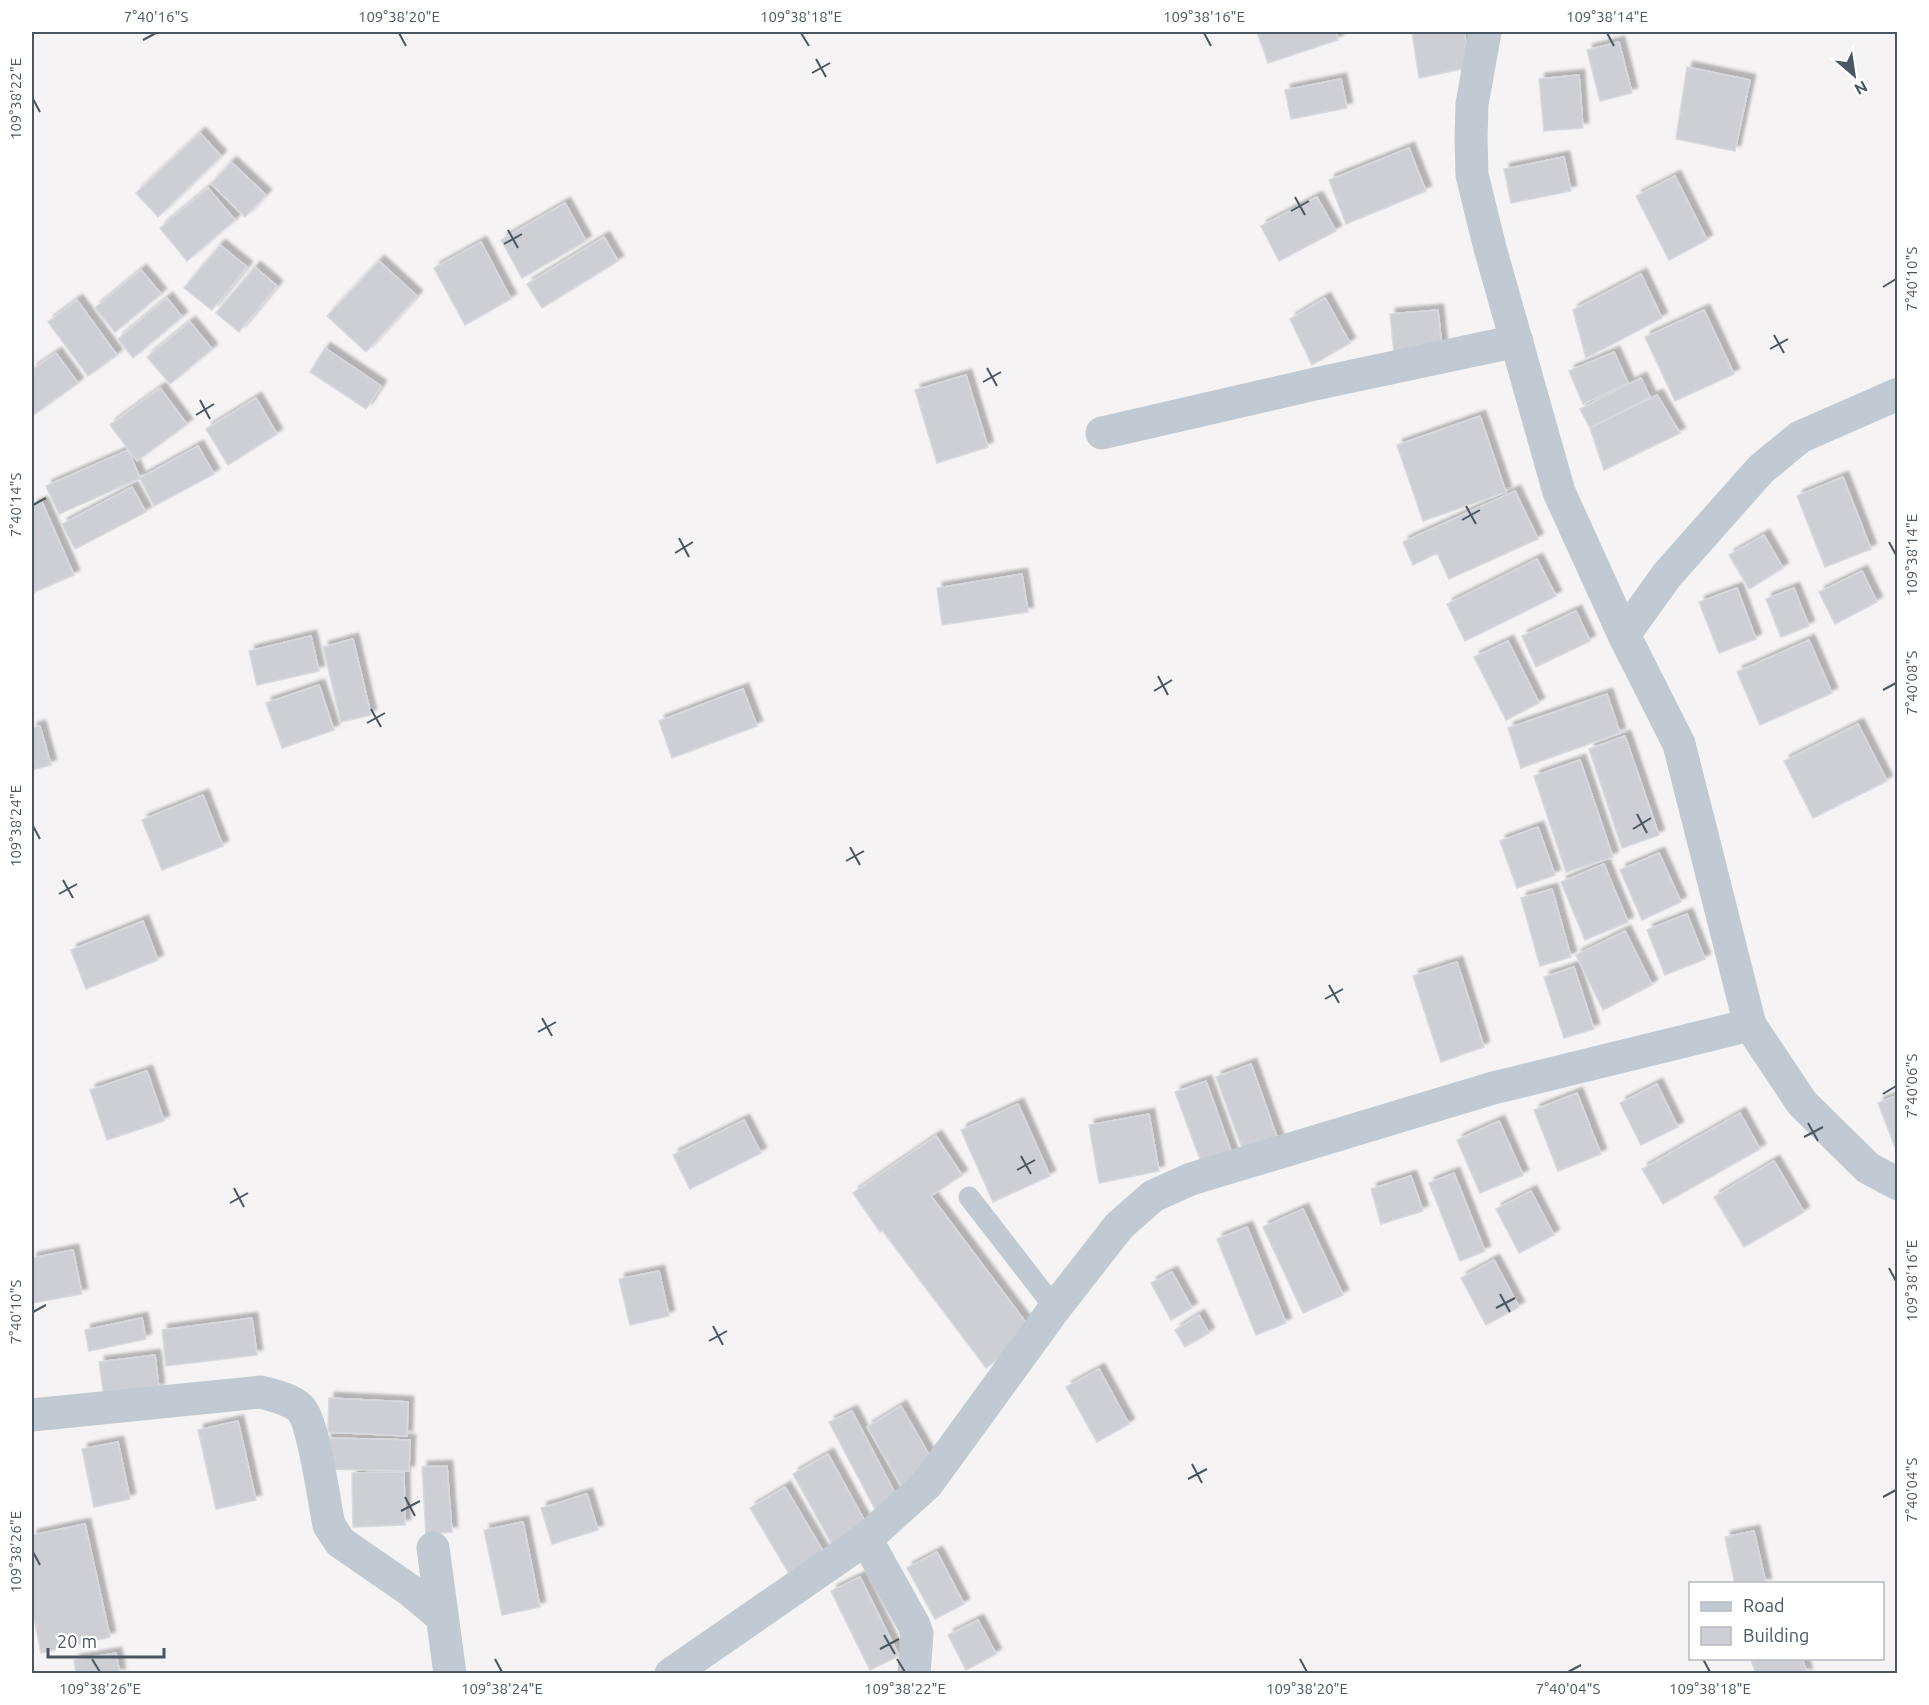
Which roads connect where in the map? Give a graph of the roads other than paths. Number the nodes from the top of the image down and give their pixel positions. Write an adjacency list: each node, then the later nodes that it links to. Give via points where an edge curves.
1 (1485, 32): 2 (street, via 1472,104 1472,175)
2 (1517, 341): 4 (street); 5 (street, via 1560,492)
3 (1898, 394): 5 (street, via 1800,437 1761,469 1667,575)
4 (1102, 433)
5 (1624, 635): 6 (street, via 1679,744)
6 (1750, 1024): 7 (street, via 1802,1103 1868,1168); 9 (street, via 1493,1088 1191,1179 1153,1196 1119,1226)
7 (1898, 1184)
8 (969, 1197): 9 (lane)
9 (1055, 1308): 11 (street, via 927,1484)
10 (32, 1415): 13 (street, via 261,1392 288,1400 299,1407 308,1422 334,1535)
11 (866, 1539): 15 (street); 16 (street, via 914,1625)
12 (433, 1548): 13 (street)
13 (441, 1616): 14 (street)
14 (450, 1674)
15 (671, 1674)
16 (914, 1674)

